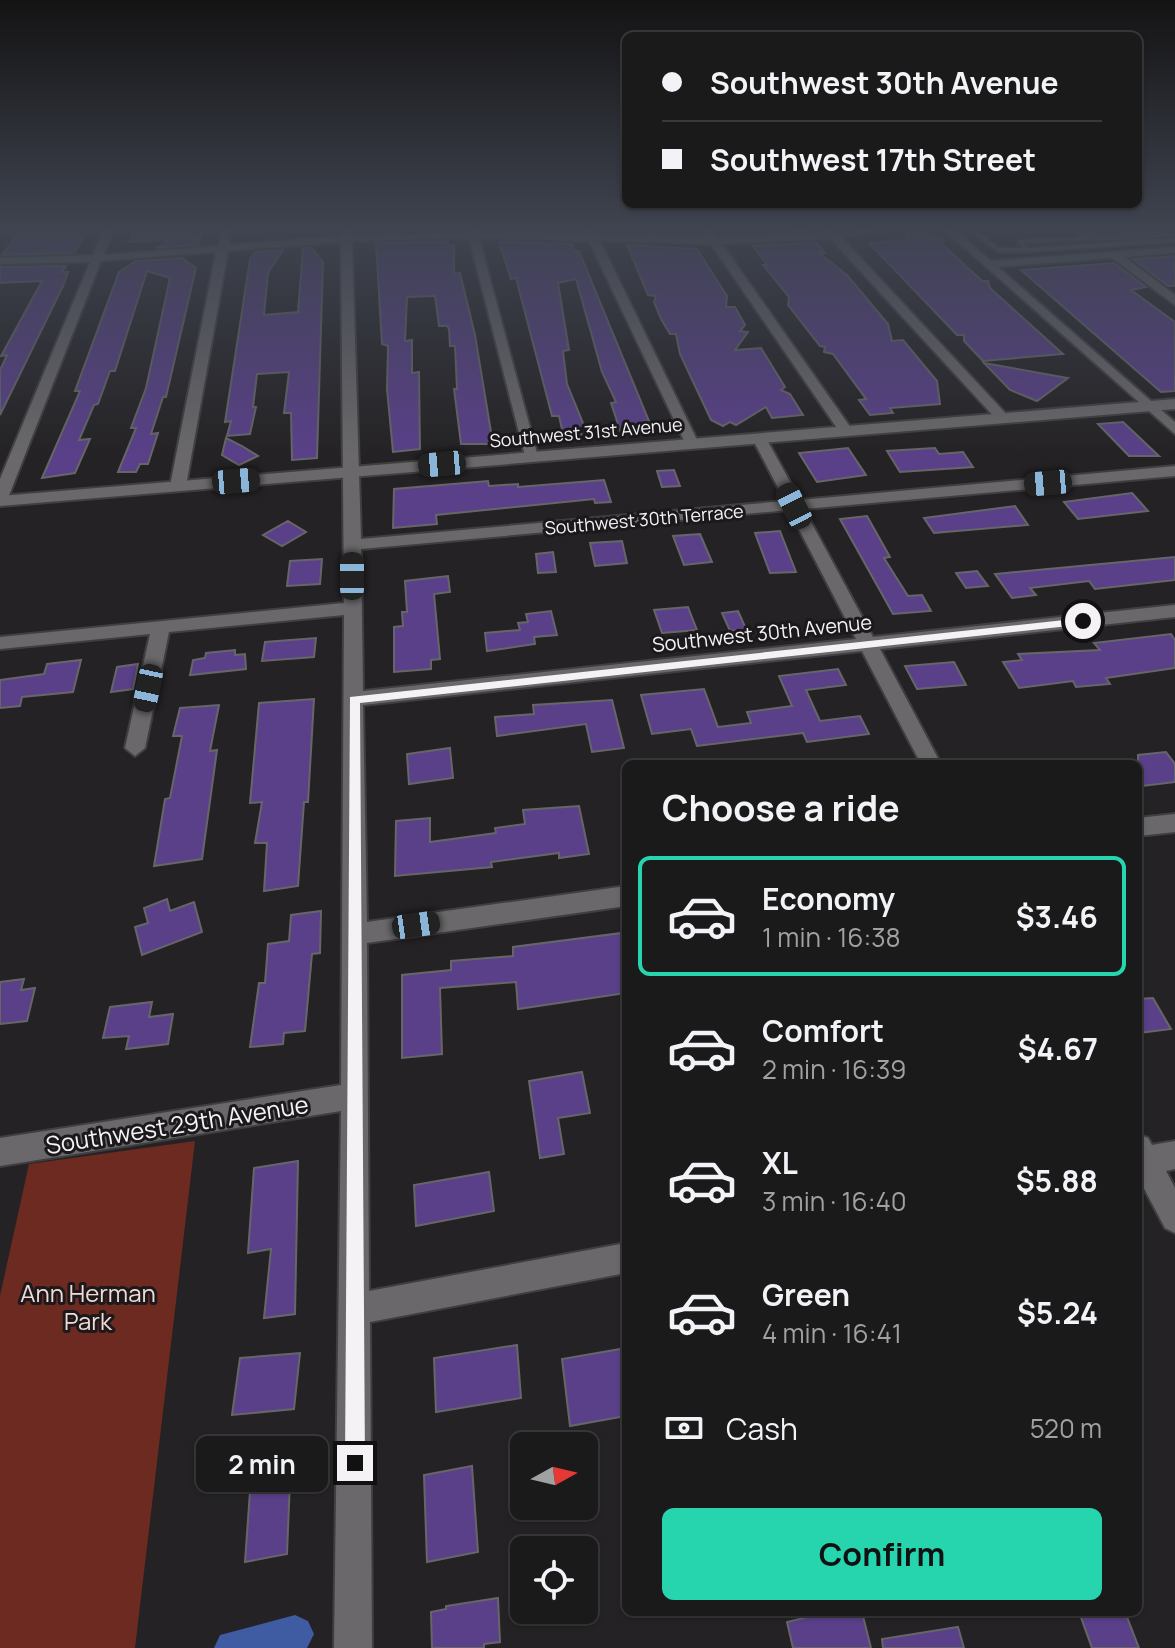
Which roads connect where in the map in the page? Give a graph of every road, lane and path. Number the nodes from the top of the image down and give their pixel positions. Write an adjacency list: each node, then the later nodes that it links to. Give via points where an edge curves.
1 (80, 303): 20 (street)
2 (213, 303): 19 (street)
3 (348, 303): 18 (street)
4 (491, 303): 16 (street)
5 (624, 303): 15 (street)
6 (757, 303): 13 (street)
7 (896, 303): 11 (street)
8 (1033, 303): 10 (street)
9 (1175, 404): 10 (street, Southwest 31st Avenue)
10 (1148, 406): 11 (street, Southwest 31st Avenue); 12 (street)
11 (1003, 418): 13 (street, Southwest 31st Avenue)
12 (1175, 430)
13 (846, 431): 14 (street, Southwest 31st Avenue)
14 (759, 438): 15 (street, Southwest 31st Avenue); 21 (street)
15 (692, 444): 16 (street, Southwest 31st Avenue)
16 (531, 457): 18 (street, Southwest 31st Avenue)
17 (1175, 471): 21 (street, Southwest 30th Terrace)
18 (352, 472): 19 (street, Southwest 31st Avenue); 22 (street)
19 (178, 486): 20 (street, Southwest 31st Avenue)
20 (0, 499)
21 (794, 506): 22 (street, Southwest 30th Terrace); 27 (street)
22 (352, 545): 23 (street)
23 (352, 608): 25 (street); 28 (street)
24 (1175, 611): 27 (street, Southwest 30th Avenue)
25 (161, 627): 26 (street); 29 (street)
26 (0, 643)
27 (868, 644): 28 (street, Southwest 30th Avenue); 30 (street)
28 (354, 699): 34 (street)
29 (135, 748)
30 (929, 760)
31 (1175, 823): 32 (street)
32 (1142, 827)
33 (622, 897): 34 (street)
34 (355, 934): 35 (street)
35 (353, 1096): 36 (street, Southwest 29th Avenue); 42 (street)
36 (0, 1152)
37 (1175, 1155): 38 (street)
38 (1142, 1156)
39 (1142, 1160): 40 (street)
40 (1175, 1218)
41 (622, 1259): 42 (street)
42 (356, 1309): 43 (street)
43 (353, 1648)

